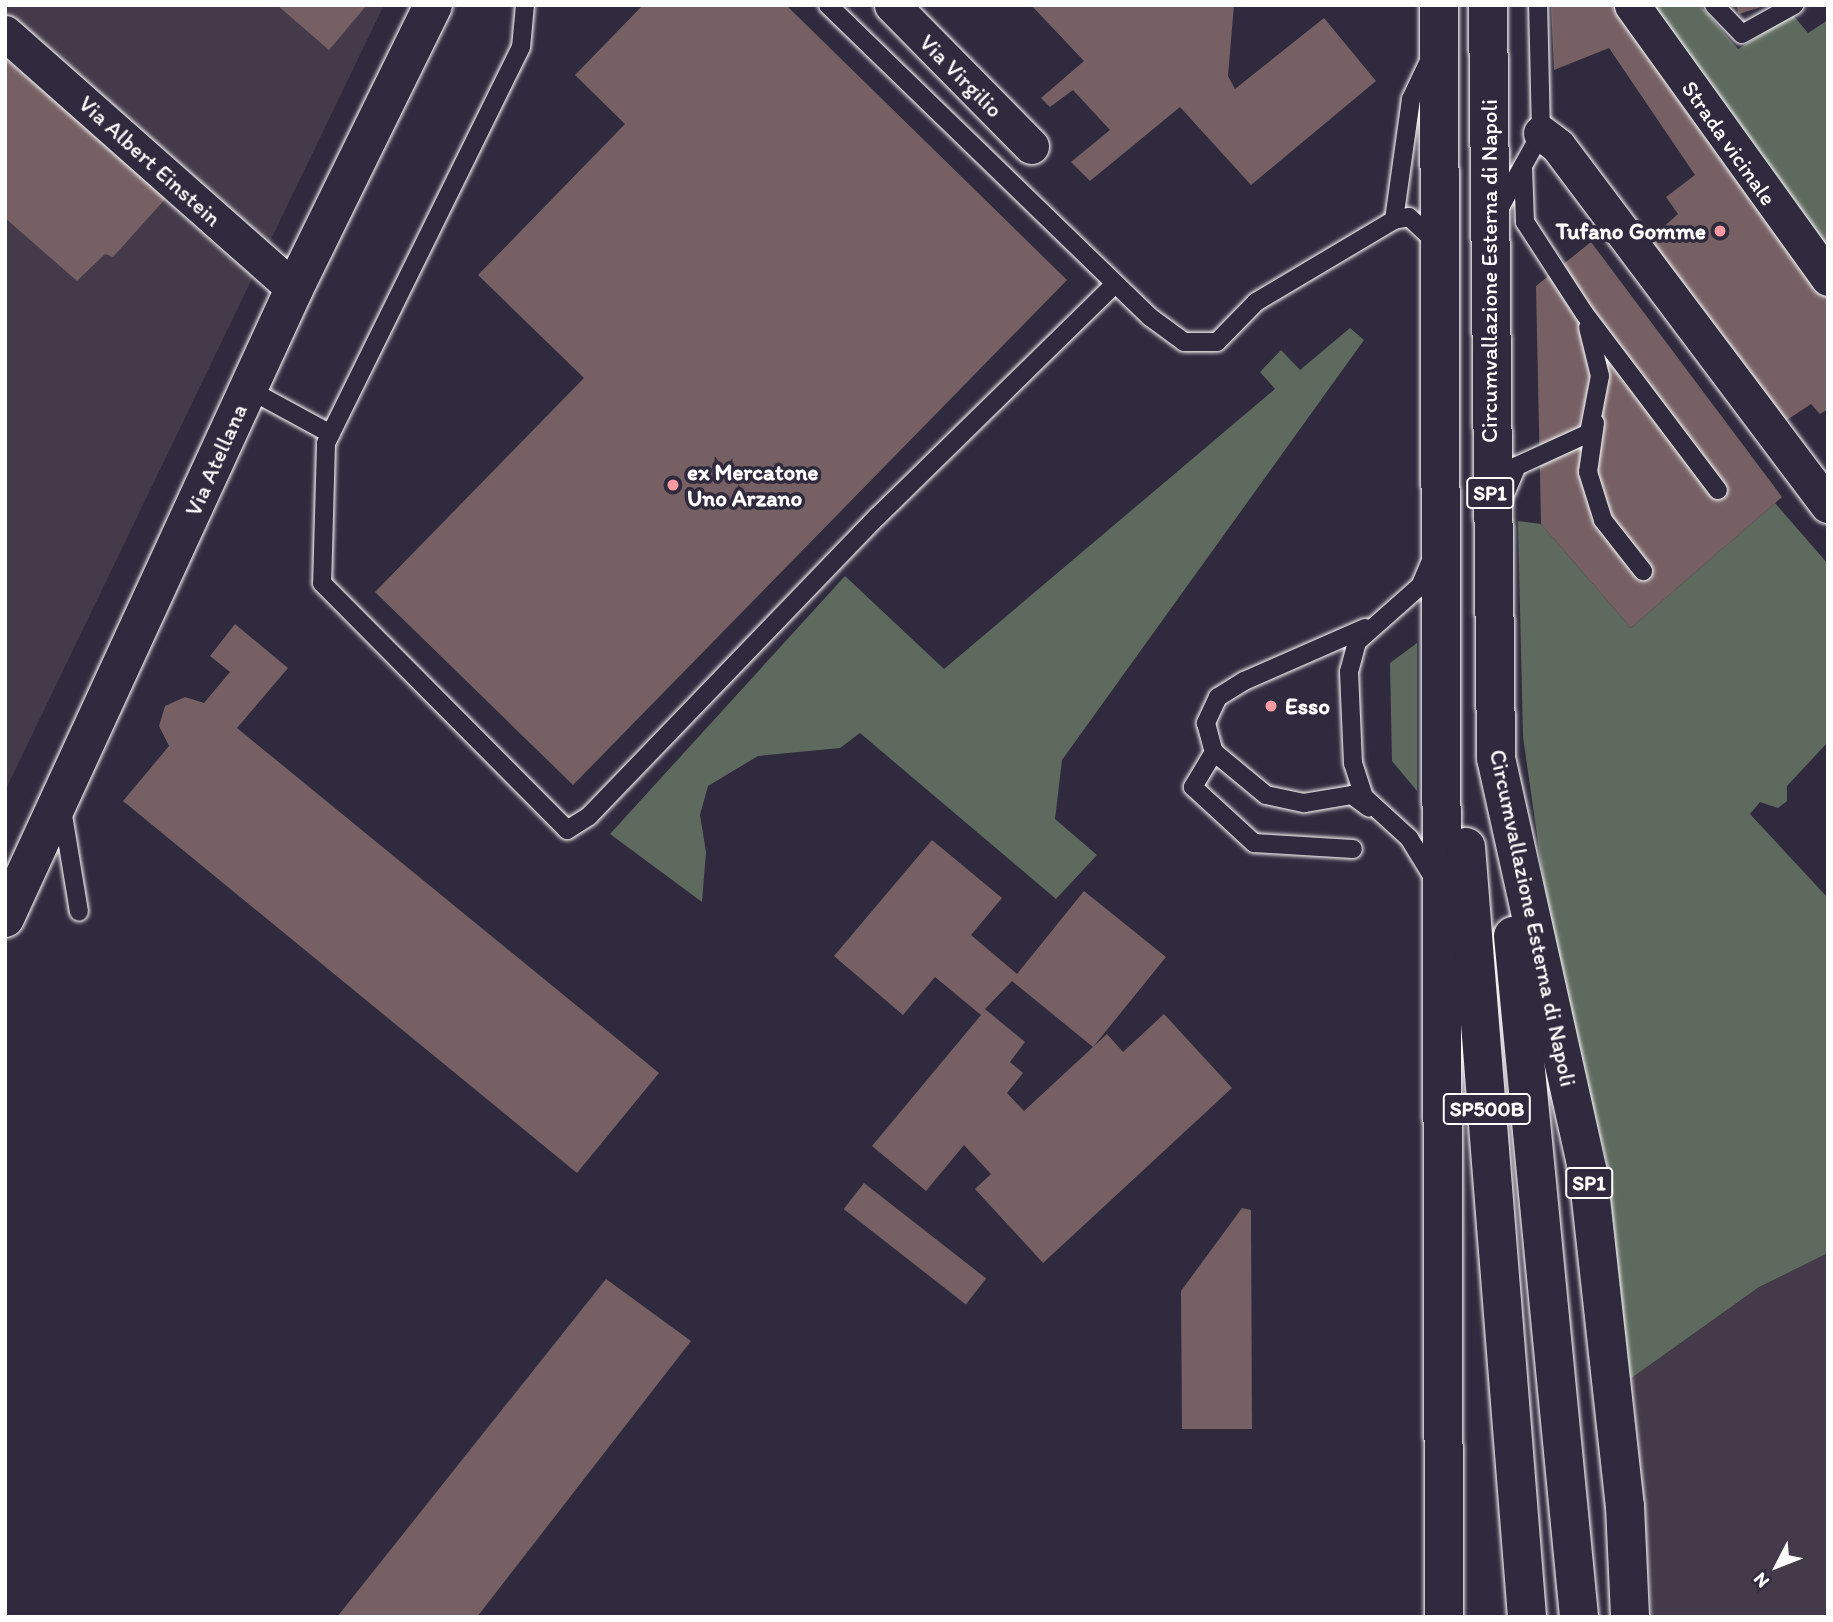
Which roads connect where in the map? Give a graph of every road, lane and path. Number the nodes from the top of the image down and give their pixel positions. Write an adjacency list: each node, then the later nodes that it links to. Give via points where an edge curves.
1 (433, 5): 20 (main road, Via Atellana)
2 (526, 5): 25 (lane, via 521,47)
3 (828, 5): 19 (lane)
4 (892, 5): 13 (street, Via Virgilio)
5 (1488, 5): 16 (main road, Circumvallazione Esterna di Napoli / SP1)
6 (1538, 5): 12 (lane)
7 (1632, 5): 18 (street, Strada vicinale)
8 (1714, 5): 9 (lane, via 1742,34)
9 (1794, 5)
10 (1440, 22): 15 (lane, via 1411,99); 17 (main road, Circumvallazione Esterna di Napoli / SP1)
11 (5, 33): 20 (street, Via Albert Einstein)
12 (1541, 133): 14 (lane); 28 (street, via 1558,146)
13 (1031, 146)
14 (1523, 167): 16 (lane); 21 (lane, via 1525,222)
15 (1394, 220): 17 (lane, via 1420,223); 19 (lane, via 1256,302 1217,342 1184,342)
16 (1490, 227): 23 (main road, Circumvallazione Esterna di Napoli / SP1)
17 (1442, 261): 29 (main road, Circumvallazione Esterna di Napoli / SP1)
18 (1828, 278)
19 (1115, 284): 25 (lane, via 877,517 589,817 567,830 322,583 321,504)
20 (294, 289): 22 (main road, Via Atellana)
21 (1584, 313): 24 (lane, via 1600,376); 27 (lane)
22 (248, 389): 25 (lane); 36 (main road, Via Atellana)
23 (1490, 393): 26 (lane, via 1506,446); 32 (main road, Circumvallazione Esterna di Napoli / SP1)
24 (1596, 416): 26 (lane, via 1589,433); 30 (lane, via 1588,472 1603,520)
25 (331, 434)
26 (1529, 458): 32 (lane, via 1509,477 1505,492)
27 (1718, 490)
28 (1828, 505)
29 (1445, 531): 31 (main road, Circumvallazione Esterna di Napoli / SP1); 33 (lane, via 1420,586)
30 (1643, 570)
31 (1446, 601): 41 (main road, Circumvallazione Esterna di Napoli / SP1); 44 (main road, SP500B)
32 (1492, 602): 35 (main road, Circumvallazione Esterna di Napoli / SP1)
33 (1383, 617): 34 (lane, via 1218,697 1206,723); 37 (lane, via 1357,642 1349,673 1353,763 1364,797)
34 (1214, 752): 37 (lane, via 1276,799 1304,803 1352,795); 38 (lane, via 1193,786 1254,843)
35 (1496, 758): 42 (main road, SP500B); 45 (main road, Circumvallazione Esterna di Napoli / SP1, via 1588,1172 1625,1506)
36 (61, 803): 39 (lane); 40 (main road, Via Atellana)
37 (1389, 825): 41 (lane, via 1431,867)
38 (1353, 849)
39 (79, 912)
40 (5, 918)
41 (1443, 920): 43 (main road, Circumvallazione Esterna di Napoli / SP1)
42 (1578, 1606)
43 (1444, 1617)
44 (1527, 1617)
45 (1630, 1617)

